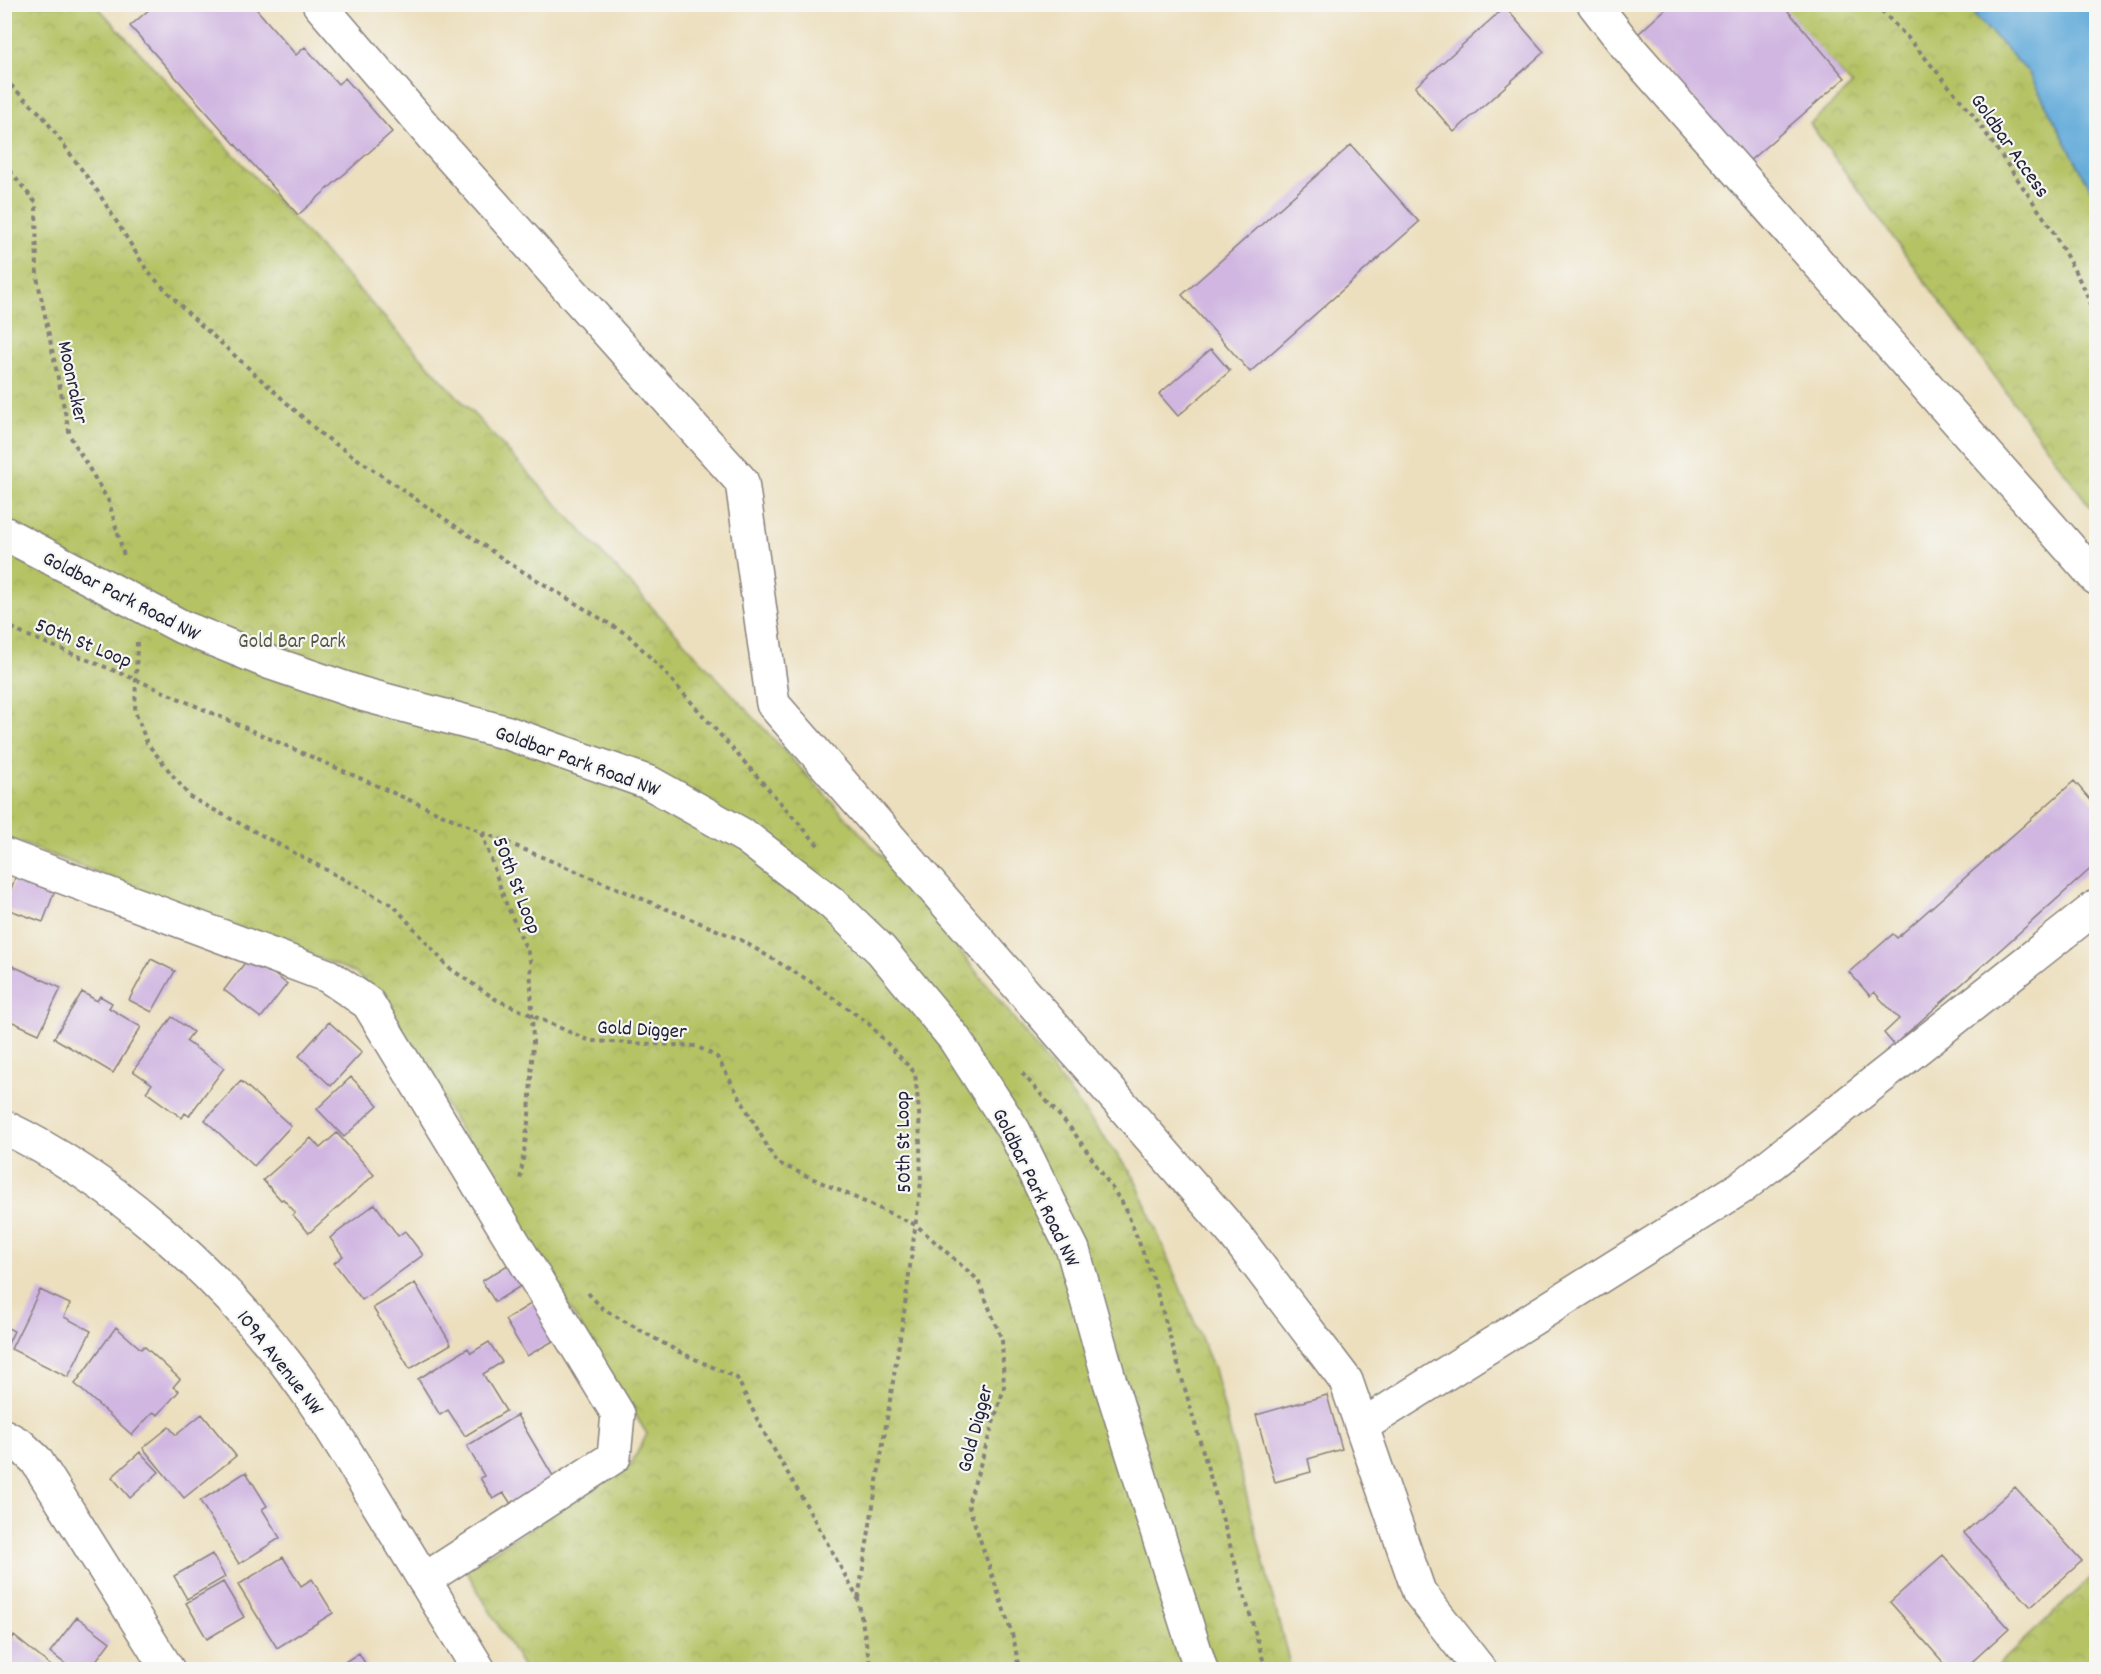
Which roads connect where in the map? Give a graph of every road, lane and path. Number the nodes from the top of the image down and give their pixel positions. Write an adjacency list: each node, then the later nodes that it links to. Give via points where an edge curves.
1 (319, 4): 17 (street, via 742,482 773,704 1236,1236 1346,1381)
2 (1594, 4): 7 (street, via 1625,44)
3 (1875, 4): 5 (path, Goldbar Access, via 1974,116 2051,228 2085,290)
4 (4, 164): 8 (path, Moonraker, via 36,203 37,277 70,436 109,502)
5 (2097, 322)
6 (4, 533): 8 (street, Goldbar Park Road NW)
7 (2097, 578)
8 (138, 604): 15 (path, Gold Digger, via 135,711 147,743 190,797 394,906 449,968 496,999 590,1041 696,1046 717,1057 776,1162); 25 (street, Goldbar Park Road NW, via 182,627 271,663 362,694 508,733 650,783 746,837 833,904 881,950 954,1038 1014,1131 1073,1250 1110,1382)
9 (4, 623): 10 (path, 50th St Loop)
10 (482, 832): 14 (path, 50th St Loop, via 504,901 530,957 533,1042 529,1115); 15 (path, 50th St Loop, via 741,940 811,982 868,1023 915,1073 921,1182)
11 (4, 855): 19 (street, via 328,976 368,1003 618,1413 614,1457)
12 (2097, 907): 17 (street, via 1742,1187)
13 (4, 1127): 19 (street, 109A Avenue NW, via 127,1203 241,1308 318,1407)
14 (519, 1186)
15 (916, 1225): 20 (path, 50th St Loop); 24 (path, Gold Digger, via 978,1280 1002,1340 1004,1388 968,1504 1014,1640)
16 (581, 1284): 20 (path, 50th St Loop, via 603,1309 677,1351 737,1378)
17 (1362, 1426): 26 (street, via 1419,1592)
18 (4, 1436): 21 (street, via 36,1460)
19 (424, 1580): 22 (street, 109A Avenue NW)
20 (858, 1599): 23 (path, 50th St Loop)
21 (168, 1670)
22 (479, 1670)
23 (871, 1670)
24 (1020, 1670)
25 (1201, 1670)
26 (1480, 1670)

